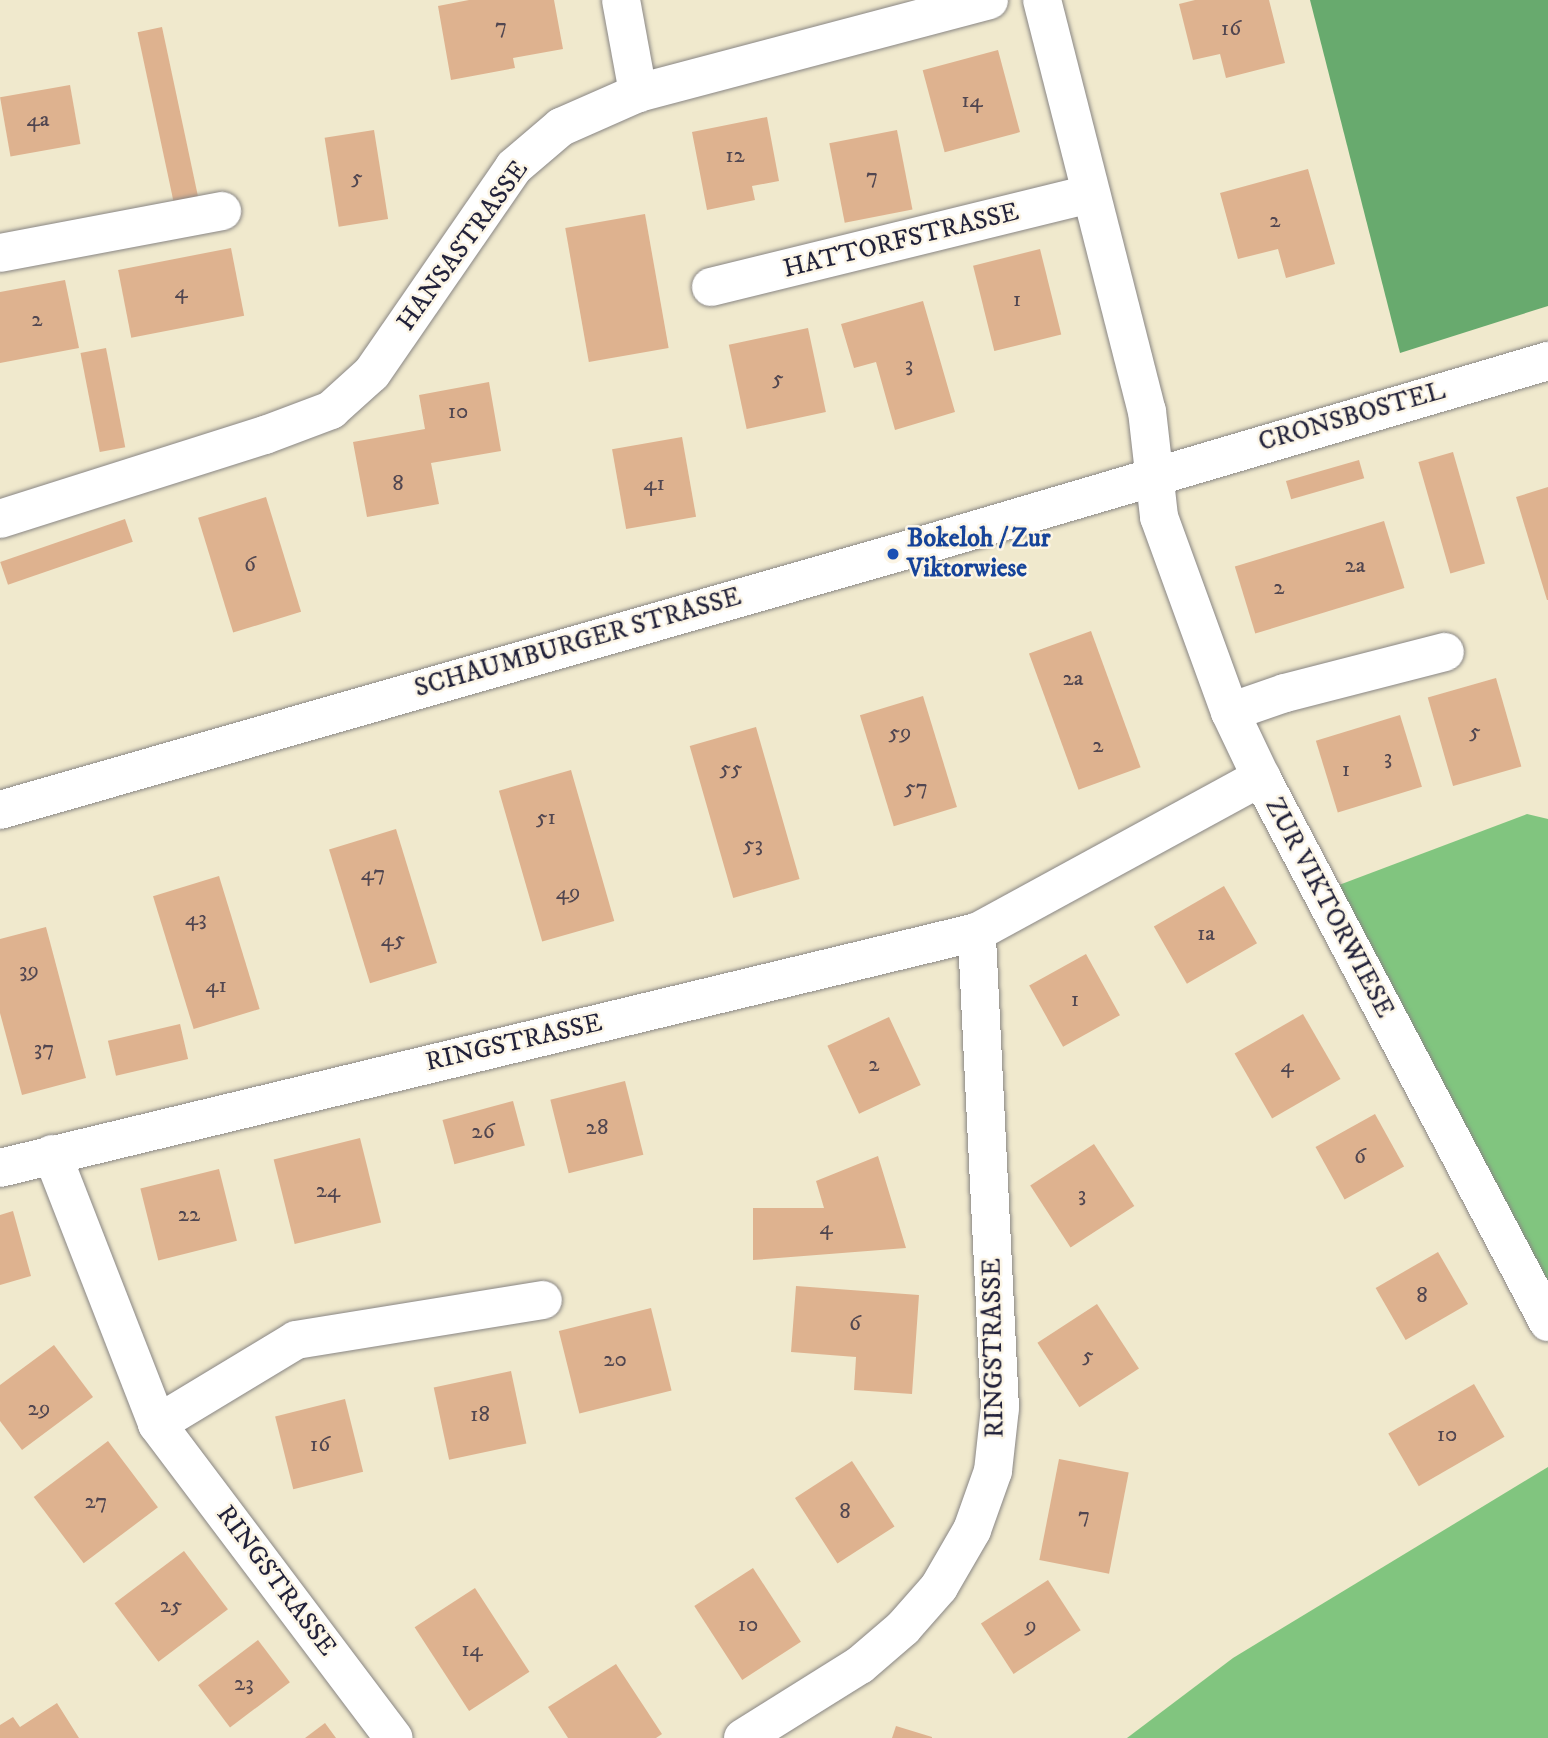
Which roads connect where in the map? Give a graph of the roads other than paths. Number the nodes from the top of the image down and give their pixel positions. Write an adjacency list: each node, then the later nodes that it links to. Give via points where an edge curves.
1 (621, 0): 4 (street)
2 (989, 0): 4 (street, HANSASTRASSE)
3 (1042, 0): 5 (street)
4 (638, 93): 11 (street, HANSASTRASSE, via 561,127 514,167 372,373 331,410)
5 (1090, 194): 8 (street, HATTORFSTRASSE); 10 (street, via 1147,411)
6 (222, 211): 7 (street)
7 (0, 253)
8 (711, 287)
9 (1548, 360): 10 (street, CRONSBOSTEL)
10 (1156, 475): 13 (street, ZUR VIKTORWIESE, via 1160,517); 15 (street, SCHAUMBURGER STRASSE)
11 (0, 519)
12 (1445, 652): 13 (street, via 1284,693)
13 (1230, 712): 14 (street, ZUR VIKTORWIESE)
14 (1261, 777): 16 (street, RINGSTRASSE); 20 (street, ZUR VIKTORWIESE)
15 (0, 810)
16 (976, 932): 17 (street, RINGSTRASSE); 23 (street, RINGSTRASSE, via 1000,1408 993,1471 972,1530 939,1587 903,1628 860,1665)
17 (51, 1154): 18 (street, RINGSTRASSE); 21 (street, RINGSTRASSE)
18 (0, 1168)
19 (543, 1300): 21 (street, via 296,1340)
20 (1548, 1322)
21 (157, 1424): 22 (street, RINGSTRASSE)
22 (394, 1738)
23 (744, 1738)

